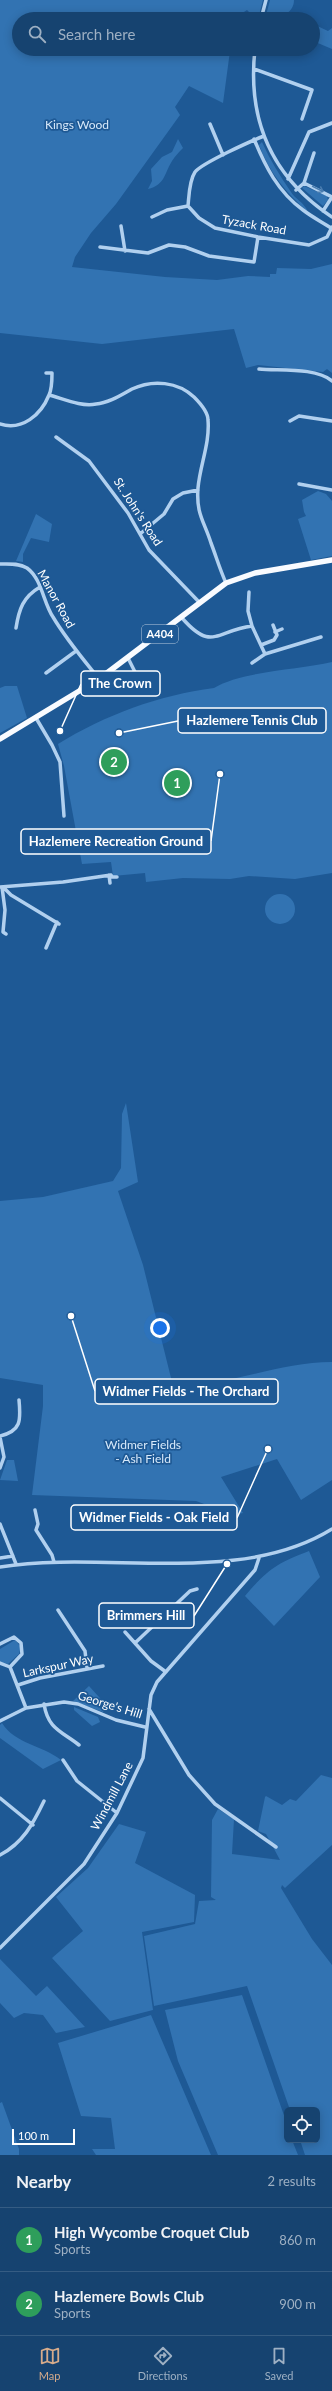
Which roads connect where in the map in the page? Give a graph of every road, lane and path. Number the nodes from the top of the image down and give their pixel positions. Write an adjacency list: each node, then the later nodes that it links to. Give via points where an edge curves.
1 (266, 0): 2 (street)
2 (263, 12)
3 (255, 56): 4 (street)
4 (254, 69): 5 (street, via 312,90); 8 (street, via 255,98)
5 (302, 119)
6 (332, 123): 12 (street, via 309,132)
7 (210, 124): 11 (street, via 213,137)
8 (264, 136): 9 (street); 12 (street)
9 (254, 139): 11 (street); 21 (street, via 263,163 279,188 301,209)
10 (314, 153): 13 (street)
11 (223, 155): 16 (street, via 195,172 189,191)
12 (288, 179): 14 (street)
13 (304, 183): 14 (street); 15 (street, one-way to 15)
14 (296, 190): 17 (street)
15 (332, 197): 17 (street)
16 (188, 206): 18 (street, via 167,210); 22 (street, Tyzack Road, via 199,218 215,228)
17 (323, 211): 19 (street)
18 (152, 217)
19 (332, 217)
20 (121, 226): 24 (street)
21 (332, 228): 22 (street, Tyzack Road, via 327,237 309,245)
22 (258, 237): 24 (street, via 254,262 209,256 185,247 169,245 148,253)
23 (100, 247): 24 (street)
24 (125, 251)
25 (259, 369): 27 (street, via 299,371 327,377)
26 (46, 373): 28 (street, via 52,373)
27 (332, 381)
28 (49, 395): 31 (street, via 28,422 16,426); 34 (street, via 96,405 134,388 157,383 173,384 188,391 208,415 209,434)
29 (290, 421): 30 (street, via 299,416)
30 (332, 421)
31 (0, 424)
32 (56, 437): 36 (street, St. John's Road, via 89,461 128,512)
33 (299, 484): 35 (street)
34 (198, 490): 36 (street, via 183,493 173,499 164,514); 39 (street, via 201,521)
35 (332, 490)
36 (140, 534): 42 (street, St. John's Road, via 149,550)
37 (332, 560): 39 (main road, A404, via 255,573)
38 (0, 564): 40 (street, Manor Road, via 15,563 26,568 34,575)
39 (226, 583): 42 (main road, A404)
40 (40, 587): 46 (street, via 30,593 23,602); 51 (street, Manor Road, via 51,615)
41 (250, 592): 45 (street, via 248,611)
42 (200, 603): 43 (main road, A404)
43 (182, 618): 45 (street, via 195,633 206,637 216,637 235,628); 53 (main road, A404)
44 (273, 625): 48 (street)
45 (252, 626): 50 (street)
46 (16, 628)
47 (282, 629): 48 (street)
48 (275, 632): 50 (street, via 277,636 274,640)
49 (321, 637): 52 (street)
50 (261, 645): 52 (street)
51 (76, 651): 55 (street); 56 (street, Manor Road)
52 (265, 654): 54 (street)
53 (128, 658): 56 (main road, A404); 57 (street)
54 (252, 663)
55 (46, 673)
56 (99, 679): 58 (main road, A404)
57 (144, 690)
58 (36, 718): 59 (main road, A404); 60 (street, via 60,762)
59 (0, 739)
60 (64, 816)
61 (109, 875): 62 (street); 63 (street); 64 (street)
62 (117, 877)
63 (110, 883)
64 (2, 887): 65 (street, via 5,910); 67 (street, via 58,923)
65 (2, 923): 66 (street, via 3,932)
66 (6, 934)
67 (46, 948)
68 (20, 1400): 69 (street, via 18,1428 15,1432)
69 (0, 1436): 70 (street, via 4,1458)
70 (0, 1468)
71 (35, 1510): 77 (street, via 38,1524 36,1530)
72 (0, 1524): 74 (street)
73 (332, 1529): 76 (street, via 293,1549)
74 (13, 1556): 75 (street); 78 (street)
75 (0, 1558)
76 (258, 1558): 77 (street); 89 (street, Windmill Lane, via 255,1570)
77 (54, 1562): 78 (street)
78 (16, 1564): 79 (street)
79 (0, 1567)
80 (197, 1589): 83 (street, via 190,1591)
81 (58, 1610): 88 (street, via 85,1651)
82 (125, 1632): 83 (street)
83 (135, 1643): 89 (street, via 151,1661)
84 (0, 1644): 87 (street, via 14,1637 21,1643 22,1654)
85 (0, 1663): 87 (street)
86 (103, 1666): 88 (street, Larkspur Way)
87 (10, 1667): 90 (street)
88 (87, 1668): 90 (street, Larkspur Way)
89 (166, 1672): 93 (street, Windmill Lane, via 157,1682 151,1695)
90 (18, 1685): 92 (street)
91 (44, 1704): 92 (street, George's Hill); 95 (street, George's Hill, via 78,1704 116,1720); 96 (street, via 46,1718 52,1727)
92 (26, 1708): 94 (street, George's Hill)
93 (149, 1709): 95 (street, Windmill Lane); 102 (street, via 189,1775 215,1804)
94 (0, 1721)
95 (145, 1726): 100 (street, Windmill Lane, via 142,1758)
96 (79, 1745)
97 (63, 1760): 100 (street, via 77,1781)
98 (0, 1798): 101 (street)
99 (44, 1801): 101 (street)
100 (117, 1813): 104 (street, Windmill Lane, via 84,1864)
101 (33, 1825): 103 (street, via 10,1850)
102 (276, 1847)
103 (0, 1855)
104 (0, 1948)

